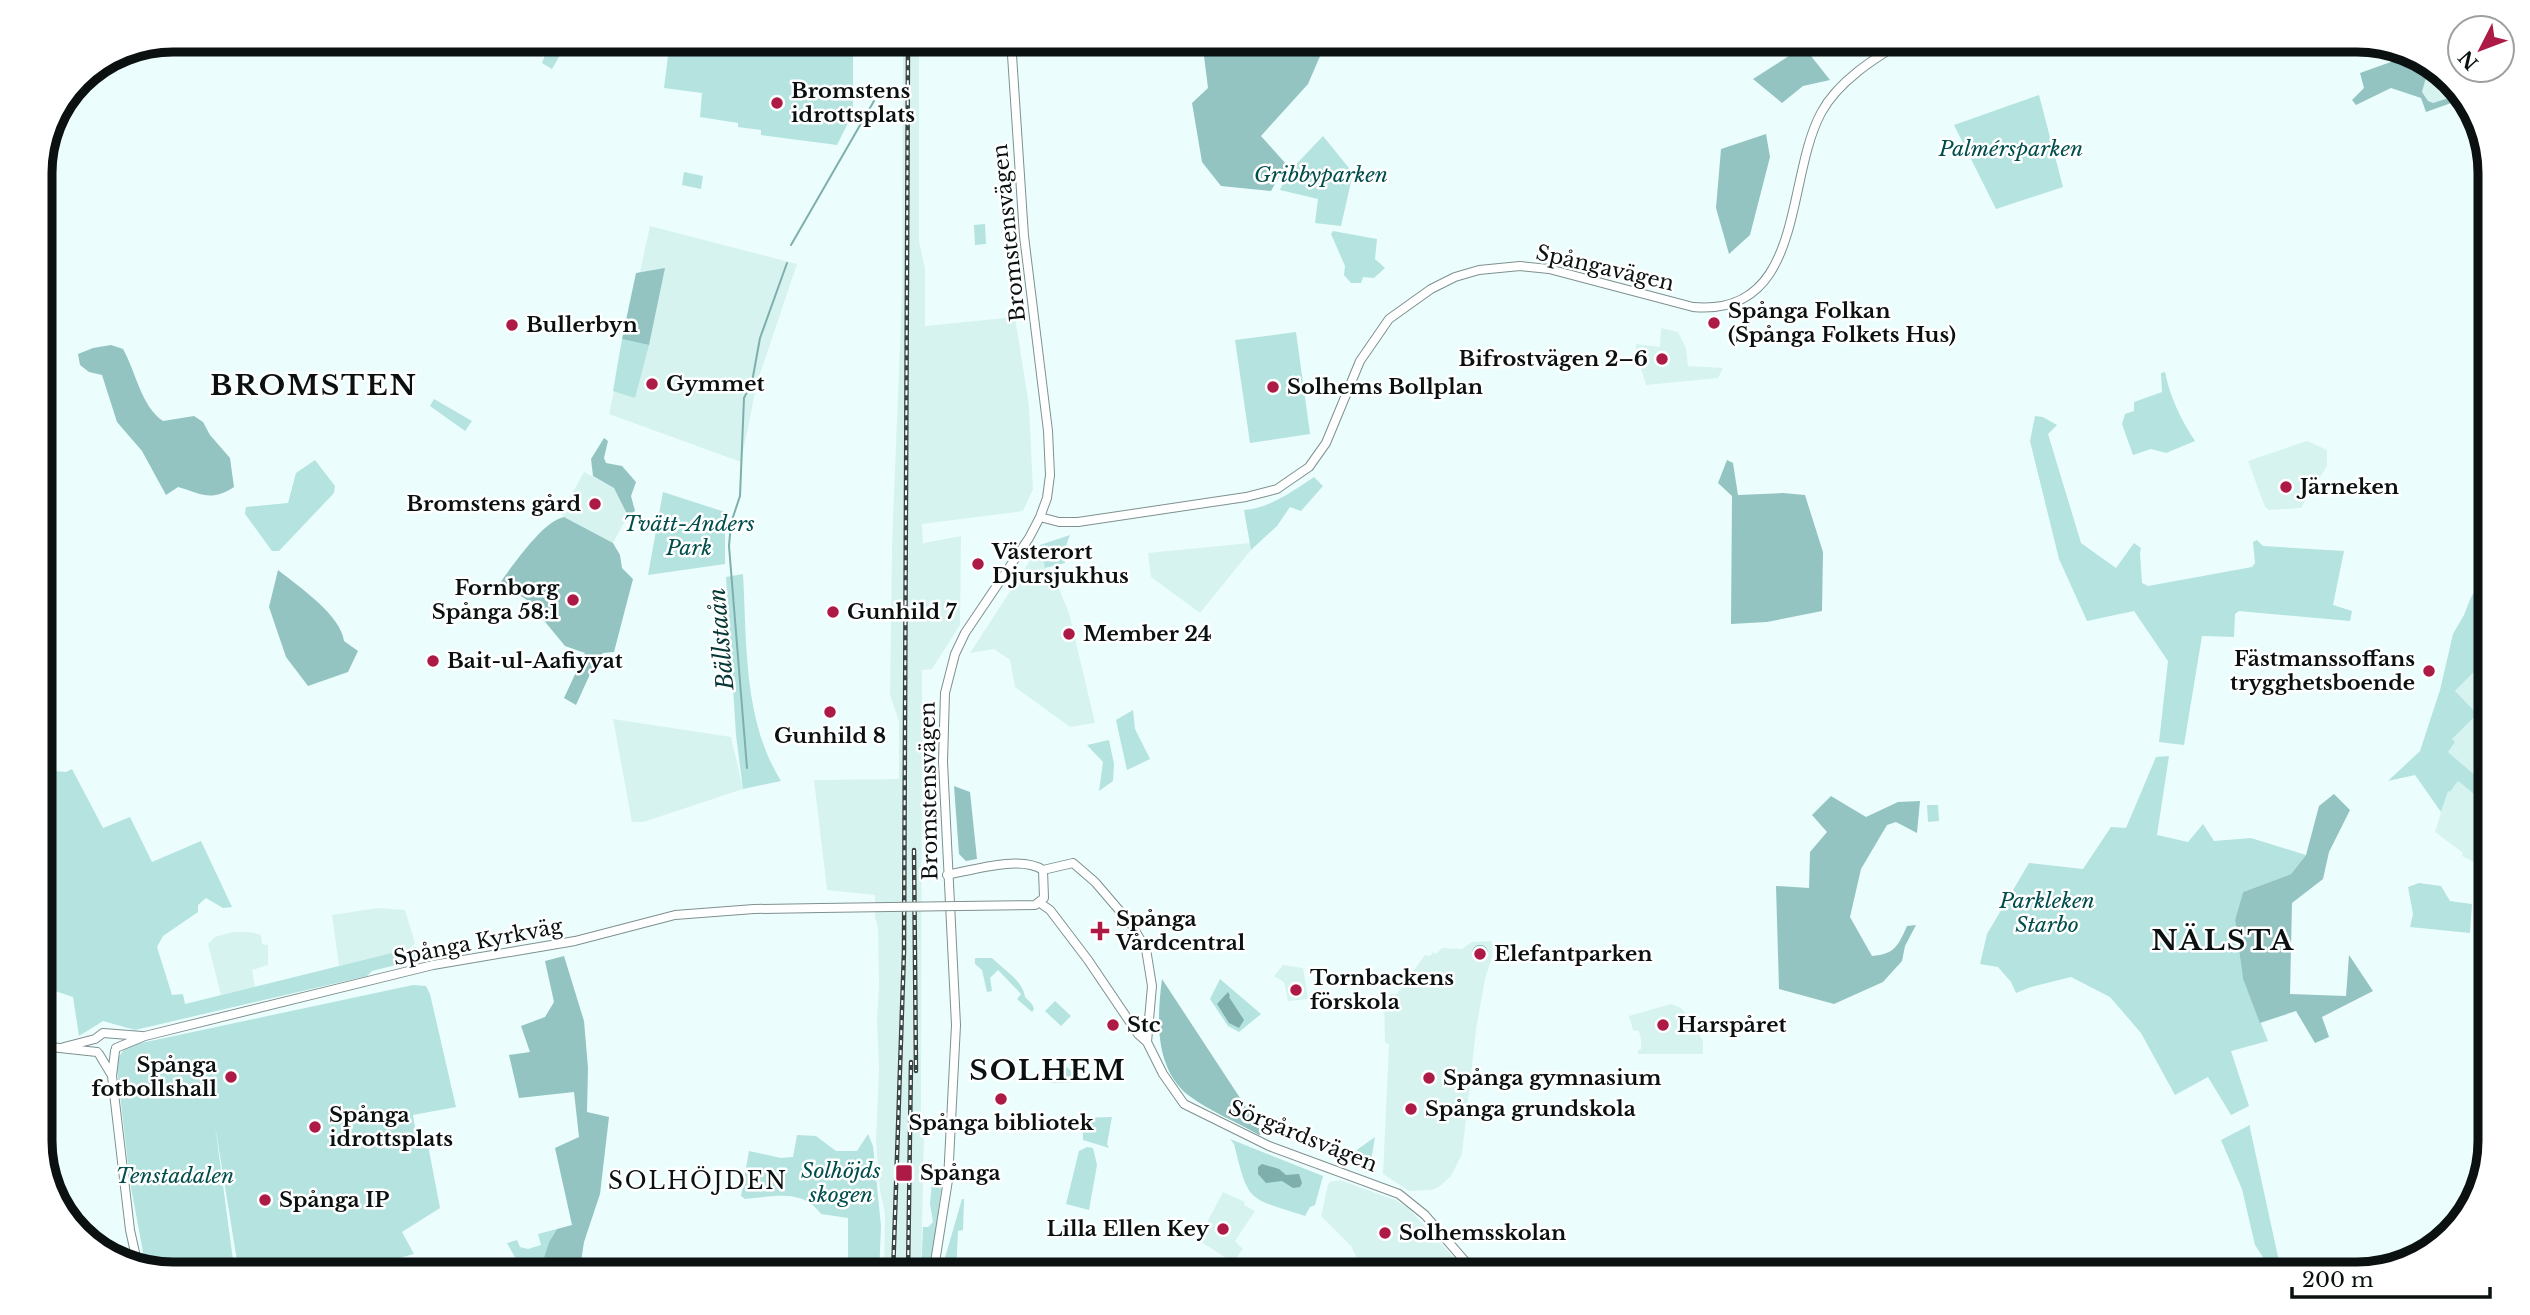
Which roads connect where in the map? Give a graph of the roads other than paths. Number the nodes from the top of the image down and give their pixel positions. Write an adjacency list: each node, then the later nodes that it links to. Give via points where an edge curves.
1 (1013, 52): 3 (street, Bromstensvägen, via 1024,236 1050,454 1048,492)
2 (1888, 52): 3 (street, Spångavägen, via 1860,71 1822,111 1811,135 1777,264 1749,296 1718,307 1693,307 1549,269 1479,270 1431,289 1389,319 1360,361 1326,443 1309,467 1277,489 1078,522)
3 (1040, 517): 5 (street, Bromstensvägen, via 965,633 947,679 943,727)
4 (1043, 870): 5 (street, via 1026,863); 6 (street, via 1045,892); 10 (street, via 1073,863 1136,930 1151,971)
5 (947, 875): 17 (street, Bromstensvägen, via 956,1025 948,1180)
6 (1040, 903): 8 (street, Spånga Kyrkväg, bridge, via 675,915 575,940 433,965); 10 (street, Sörgårdsvägen, via 1050,910)
7 (112, 1035): 8 (street, Spånga Kyrkväg); 9 (street, via 103,1033); 13 (street)
8 (145, 1036): 13 (street, Spånga Kyrkväg)
9 (95, 1039): 12 (street); 14 (street)
10 (1147, 1042): 18 (street, Sörgårdsvägen, via 1184,1104 1269,1146 1399,1194 1425,1215)
11 (53, 1047): 12 (street)
12 (64, 1047): 14 (street)
13 (116, 1050): 14 (street, via 109,1055); 15 (street)
14 (98, 1053): 15 (street)
15 (112, 1076): 16 (street)
16 (136, 1256)
17 (935, 1262)
18 (1467, 1262)

